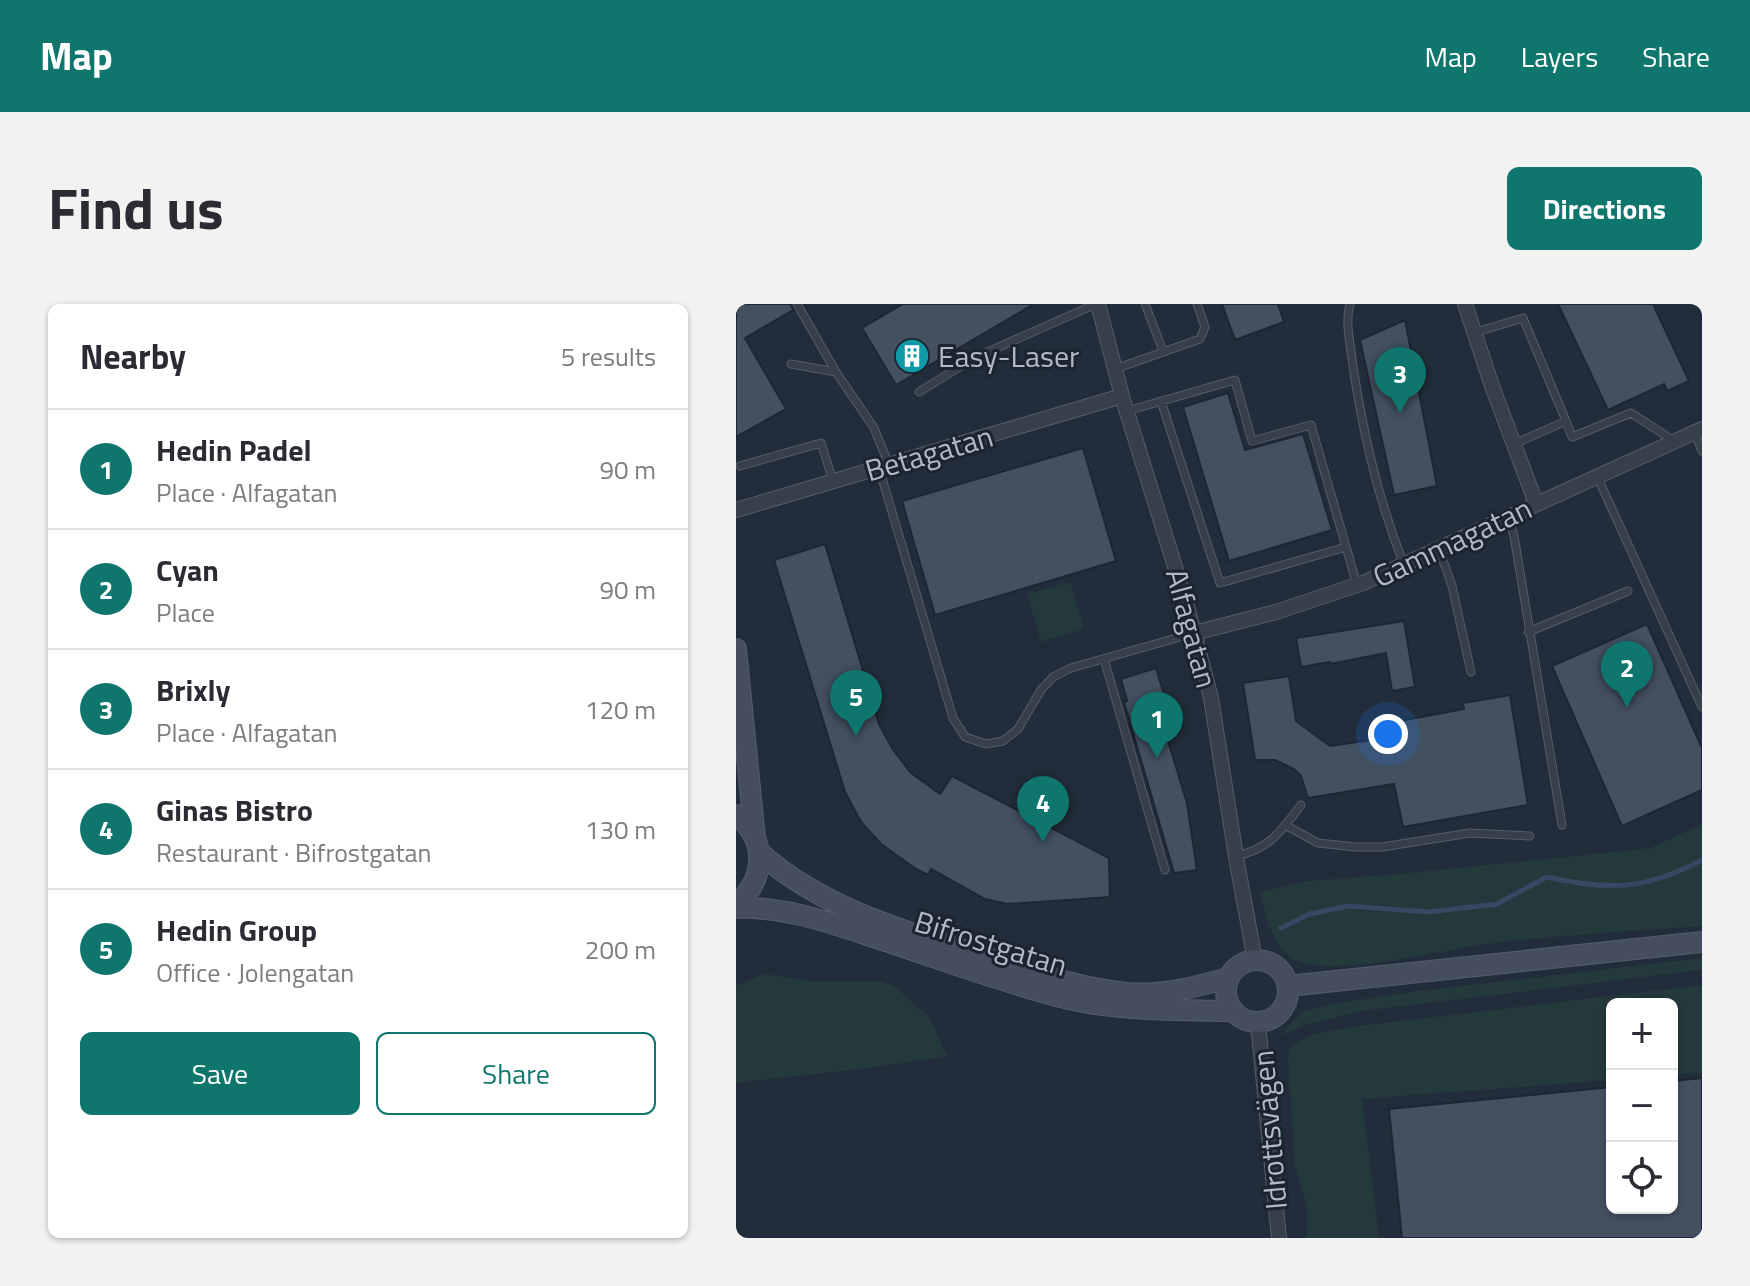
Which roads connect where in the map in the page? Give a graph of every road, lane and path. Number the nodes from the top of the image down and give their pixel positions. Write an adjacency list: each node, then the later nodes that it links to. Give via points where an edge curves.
1 (797, 304): 11 (lane)
2 (1097, 304): 10 (street, Alfagatan); 12 (lane, via 974,358)
3 (1145, 304): 8 (lane)
4 (1197, 304): 8 (lane, via 1204,335)
5 (1350, 304): 29 (lane, via 1347,318 1358,399 1380,499)
6 (1465, 304): 7 (street)
7 (1473, 333): 15 (lane, via 1523,318); 18 (street)
8 (1163, 351): 10 (lane)
9 (791, 364): 11 (lane)
10 (1115, 369): 14 (street, Alfagatan)
11 (836, 372): 21 (lane, via 874,428)
12 (919, 392)
13 (1161, 401): 14 (lane); 27 (lane, via 1220,583); 27 (lane, via 1235,380 1252,441 1311,425)
14 (1125, 404): 21 (street, Betagatan); 33 (street, Alfagatan)
15 (1566, 421): 17 (lane, via 1572,437 1631,413); 18 (lane)
16 (1698, 430): 17 (street, Gammagatan); 19 (lane)
17 (1674, 441): 22 (street, Gammagatan)
18 (1514, 444): 24 (street)
19 (1702, 451)
20 (740, 466): 23 (lane, via 821,443)
21 (884, 466): 23 (street, Betagatan); 35 (lane, via 953,718 965,737 986,744 1003,741 1018,729 1053,677)
22 (1597, 476): 24 (street, Gammagatan); 37 (lane)
23 (833, 481): 25 (street, Betagatan)
24 (1536, 503): 26 (street, Gammagatan)
25 (736, 510)
26 (1508, 517): 28 (street, Gammagatan); 32 (lane)
27 (1346, 547): 30 (lane)
28 (1439, 549): 29 (street, Gammagatan); 36 (lane)
29 (1404, 565): 30 (street, Gammagatan)
30 (1357, 585): 33 (street, Gammagatan)
31 (1628, 591): 32 (lane)
32 (1528, 632): 41 (lane)
33 (1194, 633): 35 (lane); 44 (street, Alfagatan, via 1211,698)
34 (736, 649): 43 (main road)
35 (1104, 659): 45 (lane)
36 (1471, 672)
37 (1702, 707)
38 (1301, 805): 40 (lane)
39 (736, 815): 43 (main road, Bifrostgatan)
40 (1285, 825): 42 (lane, via 1318,843 1356,847 1470,833); 44 (lane, via 1268,845)
41 (1562, 825)
42 (1530, 836)
43 (757, 846): 46 (main road, Bifrostgatan, via 760,865 753,886); 49 (main road, Bifrostgatan, via 794,881 846,908 1052,979 1147,993)
44 (1236, 856): 48 (street, Alfagatan)
45 (1165, 870)
46 (736, 906): 51 (main road, Bifrostgatan, via 836,924 1077,1001)
47 (1702, 942): 50 (main road)
48 (1255, 960): 49 (main road, Bifrostgatan, via 1244,962); 50 (main road, via 1276,967)
49 (1228, 978): 51 (main road, via 1225,994)
50 (1288, 986): 52 (main road, via 1281,1012)
51 (1232, 1011): 52 (main road, Bifrostgatan)
52 (1258, 1023): 53 (street, Idrottsvägen)
53 (1279, 1238)

